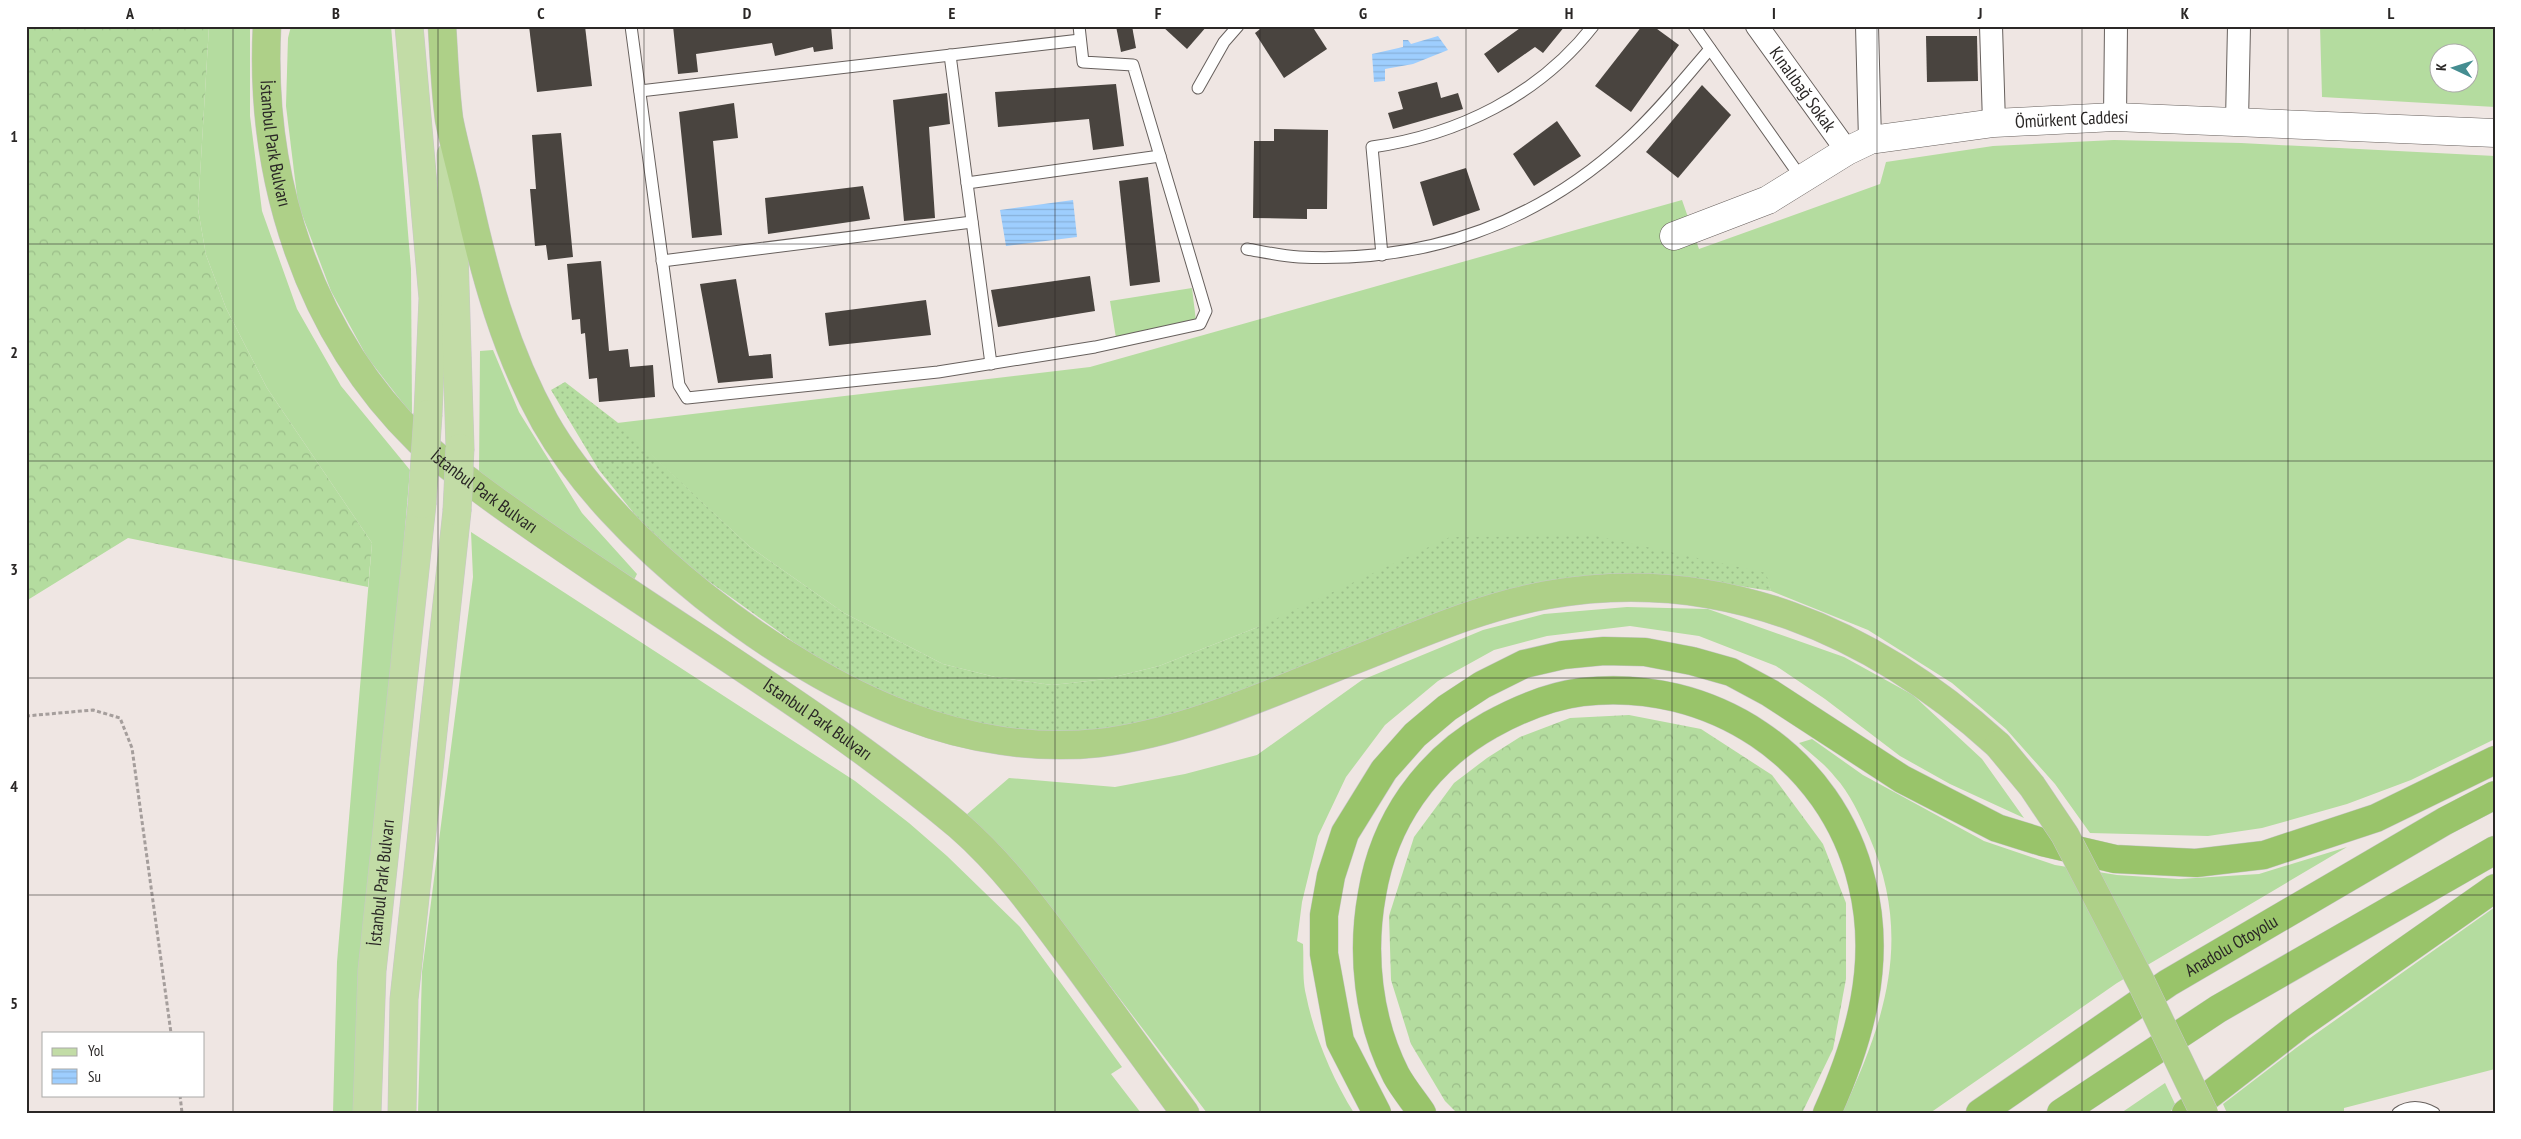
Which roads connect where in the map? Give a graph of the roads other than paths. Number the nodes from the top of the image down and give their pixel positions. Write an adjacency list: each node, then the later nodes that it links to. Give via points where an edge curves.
1 (267, 26): 40 (highway, İstanbul Park Bulvarı, via 268,122 289,225 319,302 359,368 386,404 439,459 518,518 812,716 924,799 992,857 1018,887)
2 (409, 26): 38 (main road, İstanbul Park Bulvarı, bridge, via 433,298 422,504 372,971)
3 (442, 26): 20 (highway)
4 (631, 26): 18 (lane)
5 (1079, 26): 14 (lane)
6 (1238, 26): 17 (lane, via 1224,42)
7 (1593, 26): 31 (lane, via 1555,67 1513,98 1462,124 1401,143 1372,147)
8 (1694, 26): 15 (lane)
9 (1757, 26): 24 (street, Kınalıbağ Sokak)
10 (1867, 26): 24 (street)
11 (1991, 26): 22 (street)
12 (2116, 26): 19 (street)
13 (2238, 26): 21 (street)
14 (1080, 40): 16 (lane); 25 (lane, via 1083,62 1133,64)
15 (1710, 49): 26 (lane); 31 (lane, via 1669,98 1626,141 1584,176 1533,208 1491,228 1453,241)
16 (950, 55): 18 (lane); 27 (lane)
17 (1198, 88)
18 (640, 91): 32 (lane)
19 (2115, 117): 21 (street, Ömürkent Caddesi); 22 (street, Ömürkent Caddesi)
20 (449, 118): 39 (main road, İstanbul Park Bulvarı, bridge, via 460,448 457,511 404,999); 47 (highway, bridge, via 499,318 519,370 547,425 612,510 661,561 710,601 824,677 906,716 977,736 1058,746 1144,735 1209,717 1457,619 1544,595 1598,588 1696,592 1747,602 1800,618 1881,656 1952,704 1998,745 2032,786 2065,835)
21 (2237, 121): 23 (street, Ömürkent Caddesi)
22 (1994, 123): 24 (street, Ömürkent Caddesi)
23 (2495, 133)
24 (1859, 146): 26 (street, Ömürkent Caddesi)
25 (1160, 156): 27 (lane); 33 (lane, via 1206,311 1200,324 1095,347)
26 (1803, 180): 29 (street, Ömürkent Caddesi, via 1768,200)
27 (967, 183): 28 (lane)
28 (972, 222): 32 (lane); 33 (lane)
29 (1674, 236)
30 (1247, 249): 31 (lane, via 1297,257)
31 (1382, 255)
32 (662, 261): 33 (lane, via 678,385 688,398)
33 (991, 364)
34 (2495, 760): 41 (highway, via 2376,818 2264,855 2196,863 2116,859 1997,828 1902,779 1770,693 1731,672 1645,652 1563,655 1524,664 1482,685 1415,735 1384,770 1345,834 1324,915 1324,954 1340,1041)
35 (2495, 795): 44 (highway, Anadolu Otoyolu, via 2168,982)
36 (2495, 850): 45 (highway, via 2218,1009)
37 (2495, 888): 46 (highway, via 2301,1024)
38 (367, 1113)
39 (402, 1113)
40 (1185, 1113)
41 (1377, 1113)
42 (1422, 1113): 43 (highway, via 1397,1077 1386,1052 1371,998 1367,968 1368,917 1374,883 1396,817 1442,758 1470,736 1545,700 1580,692 1613,690 1682,698 1751,727 1797,766 1839,821 1863,884 1869,958 1858,1037)
43 (1827, 1113)
44 (1980, 1113)
45 (2061, 1113)
46 (2186, 1113)
47 (2204, 1113)
48 (2398, 1113): 49 (lane, via 2420,1107)
49 (2434, 1113)

